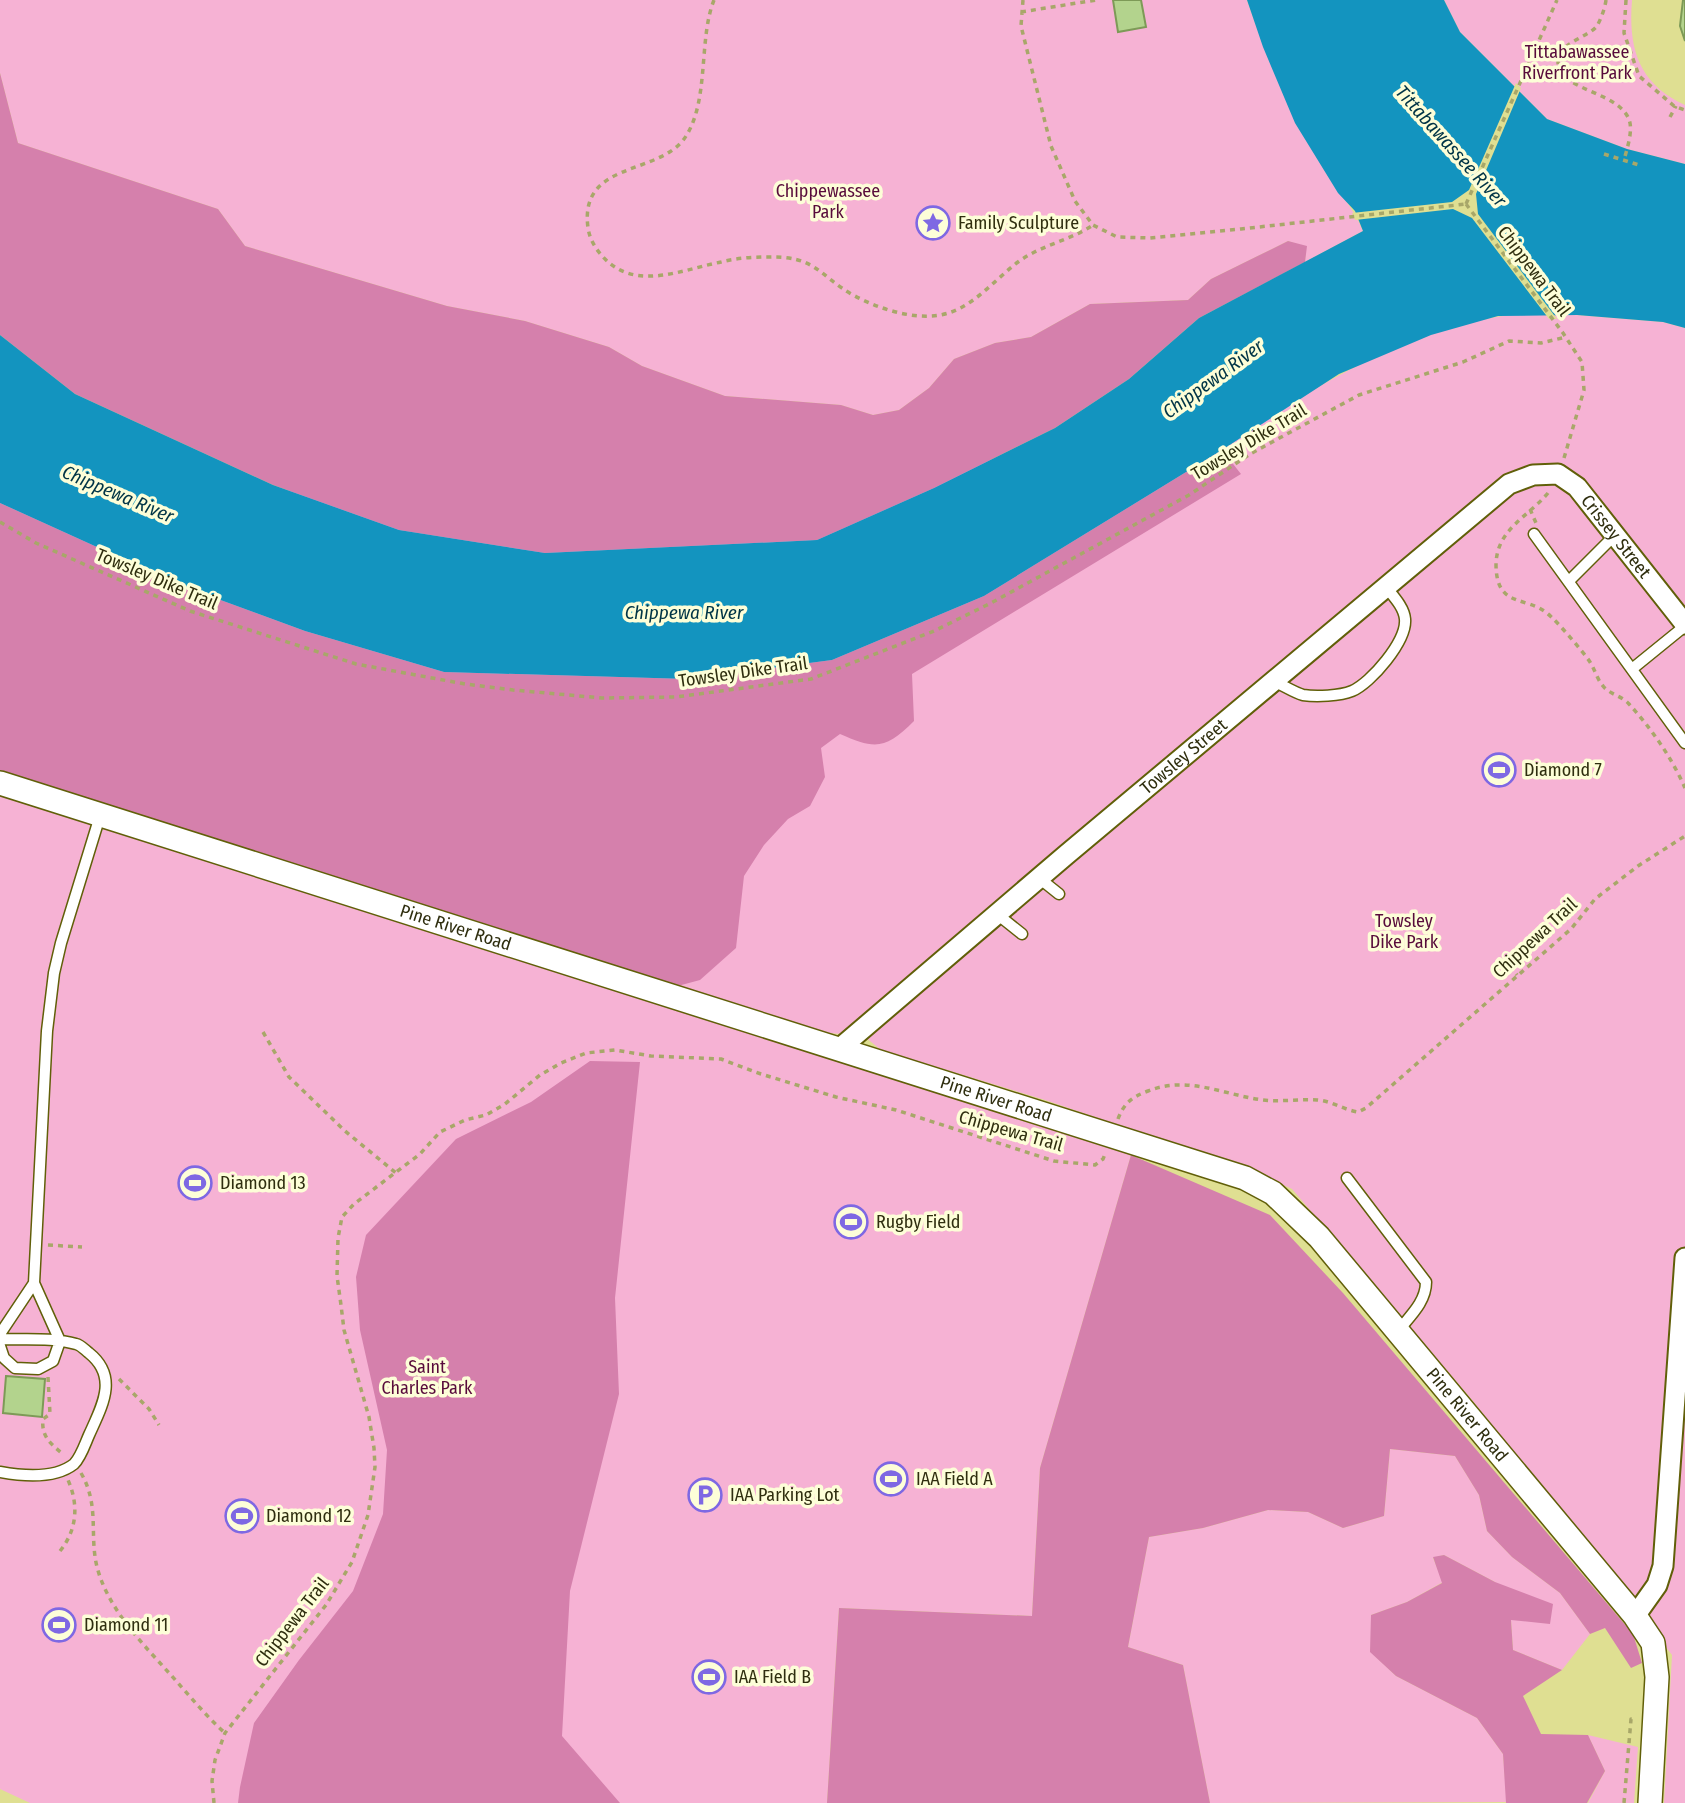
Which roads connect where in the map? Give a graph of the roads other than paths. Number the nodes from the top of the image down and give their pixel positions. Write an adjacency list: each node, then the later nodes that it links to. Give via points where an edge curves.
1 (1533, 475): 3 (street, Crissey Street, via 1558,474 1577,487); 5 (street, Towsley Street, via 1509,484)
2 (1534, 534): 4 (lane)
3 (1614, 536): 4 (lane); 6 (street, Crissey Street)
4 (1569, 581): 7 (lane)
5 (1386, 587): 8 (street, Towsley Street); 8 (lane, via 1406,620 1389,660 1353,691 1304,695)
6 (1685, 625): 7 (lane)
7 (1632, 669): 9 (lane)
8 (1273, 681): 12 (street, Towsley Street)
9 (1685, 743)
10 (0, 783): 11 (street, Pine River Road)
11 (101, 816): 16 (street, Pine River Road); 19 (lane, via 61,943 51,993)
12 (1039, 878): 13 (lane); 14 (street, Towsley Street)
13 (1059, 894)
14 (996, 915): 15 (lane); 16 (street, Towsley Street)
15 (1022, 934)
16 (839, 1049): 20 (street, Pine River Road, via 1245,1178 1273,1192 1319,1237)
17 (1348, 1178): 20 (lane, via 1426,1282 1426,1293)
18 (1685, 1258): 25 (street, via 1664,1566 1657,1586)
19 (34, 1283): 21 (lane); 22 (lane)
20 (1397, 1332): 25 (street, Pine River Road)
21 (0, 1336): 22 (lane)
22 (60, 1341): 23 (lane, via 53,1361 38,1369 15,1368); 24 (lane, via 78,1344 99,1361 105,1372 104,1403 74,1463 55,1473)
23 (0, 1346)
24 (0, 1472)
25 (1635, 1616): 26 (street, Pine River Road, via 1653,1643 1657,1677)
26 (1650, 1803)

